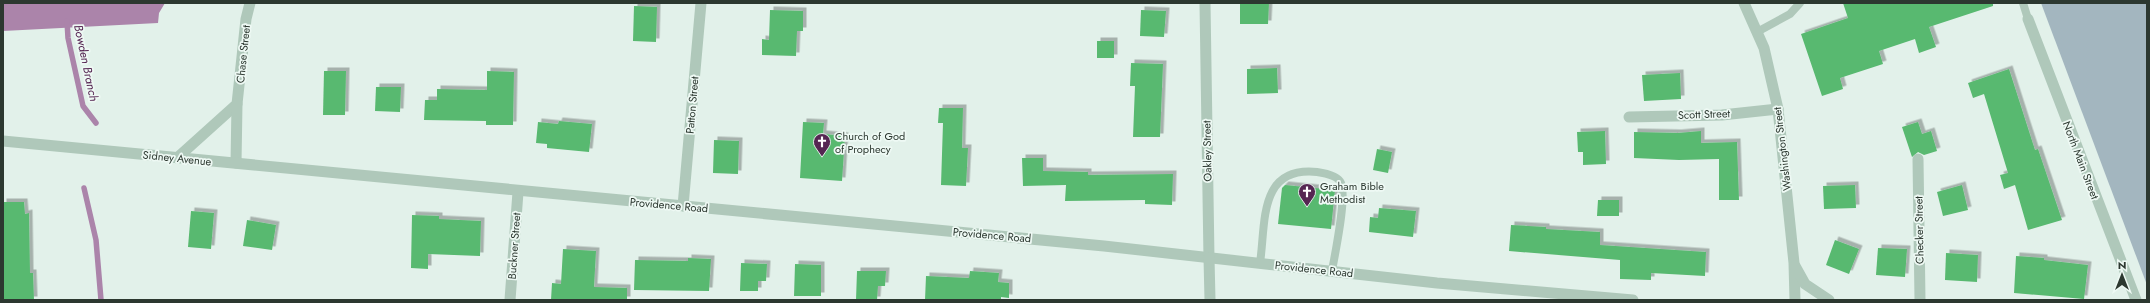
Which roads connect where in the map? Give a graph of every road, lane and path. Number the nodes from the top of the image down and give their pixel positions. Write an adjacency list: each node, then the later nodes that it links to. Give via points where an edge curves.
1 (250, 3): 9 (street, Chase Street, via 246,19)
2 (701, 3): 18 (street, Patton Street)
3 (1205, 3): 19 (street, Oakley Street)
4 (1744, 3): 8 (street, Washington Street)
5 (1800, 3): 8 (lane, via 1790,14)
6 (2023, 3): 7 (lane)
7 (2028, 19): 29 (street, North Main Street)
8 (1756, 32): 10 (street, Washington Street, via 1764,48)
9 (238, 104): 13 (street); 15 (street, Chase Street)
10 (1778, 109): 11 (street, Scott Street); 20 (street, Washington Street)
11 (1629, 117)
12 (3, 141): 13 (street, Sidney Avenue)
13 (177, 158): 15 (street, Sidney Avenue)
14 (1918, 159): 28 (street, Checker Street)
15 (236, 163): 16 (street, Sidney Avenue)
16 (351, 173): 17 (street, Providence Road)
17 (518, 192): 18 (street, Providence Road); 23 (street, Buckner Street)
18 (683, 206): 19 (street, Providence Road)
19 (1209, 258): 21 (street, Providence Road); 24 (street, Oakley Street)
20 (1794, 263): 26 (street, Washington Street); 27 (street, via 1806,284)
21 (1260, 264): 22 (street, Providence Road); 22 (lane, via 1267,206 1272,189 1294,173 1318,172 1339,180 1342,184)
22 (1332, 272): 25 (street, Providence Road)
23 (510, 300)
24 (1210, 300)
25 (1633, 300)
26 (1794, 300)
27 (1829, 300)
28 (1920, 300)
29 (2136, 300)

